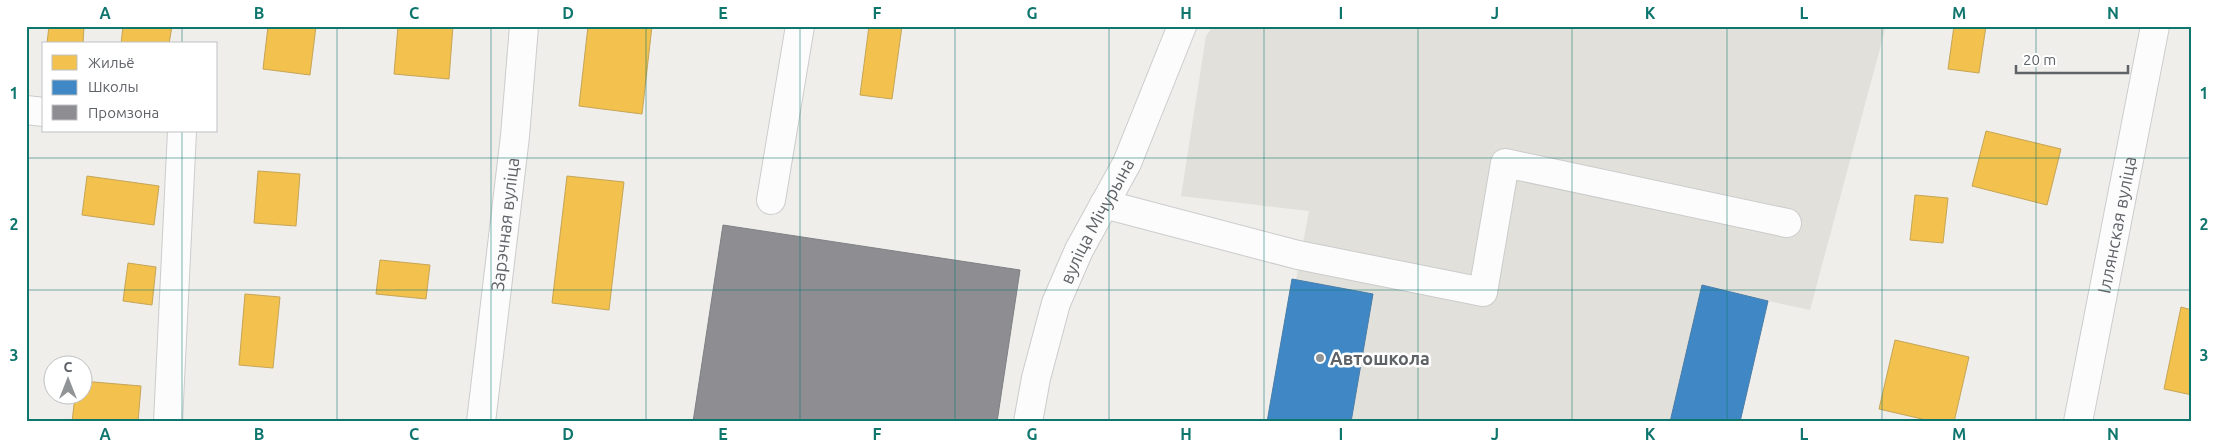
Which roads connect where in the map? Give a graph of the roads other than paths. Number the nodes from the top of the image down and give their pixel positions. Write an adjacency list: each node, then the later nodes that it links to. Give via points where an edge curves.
1 (524, 26): 12 (street, Зарэчная вуліца)
2 (800, 26): 8 (street)
3 (1182, 26): 9 (street, вуліца Мічурына, via 1127,162)
4 (2155, 26): 14 (street, Іллянская вуліца)
5 (26, 110): 6 (street)
6 (42, 112)
7 (182, 132): 11 (street)
8 (771, 200)
9 (1104, 204): 10 (street, via 1298,255 1483,292 1505,163); 13 (street, вуліца Мічурына, via 1056,303)
10 (1787, 223)
11 (168, 422)
12 (481, 422)
13 (1028, 422)
14 (2078, 422)

